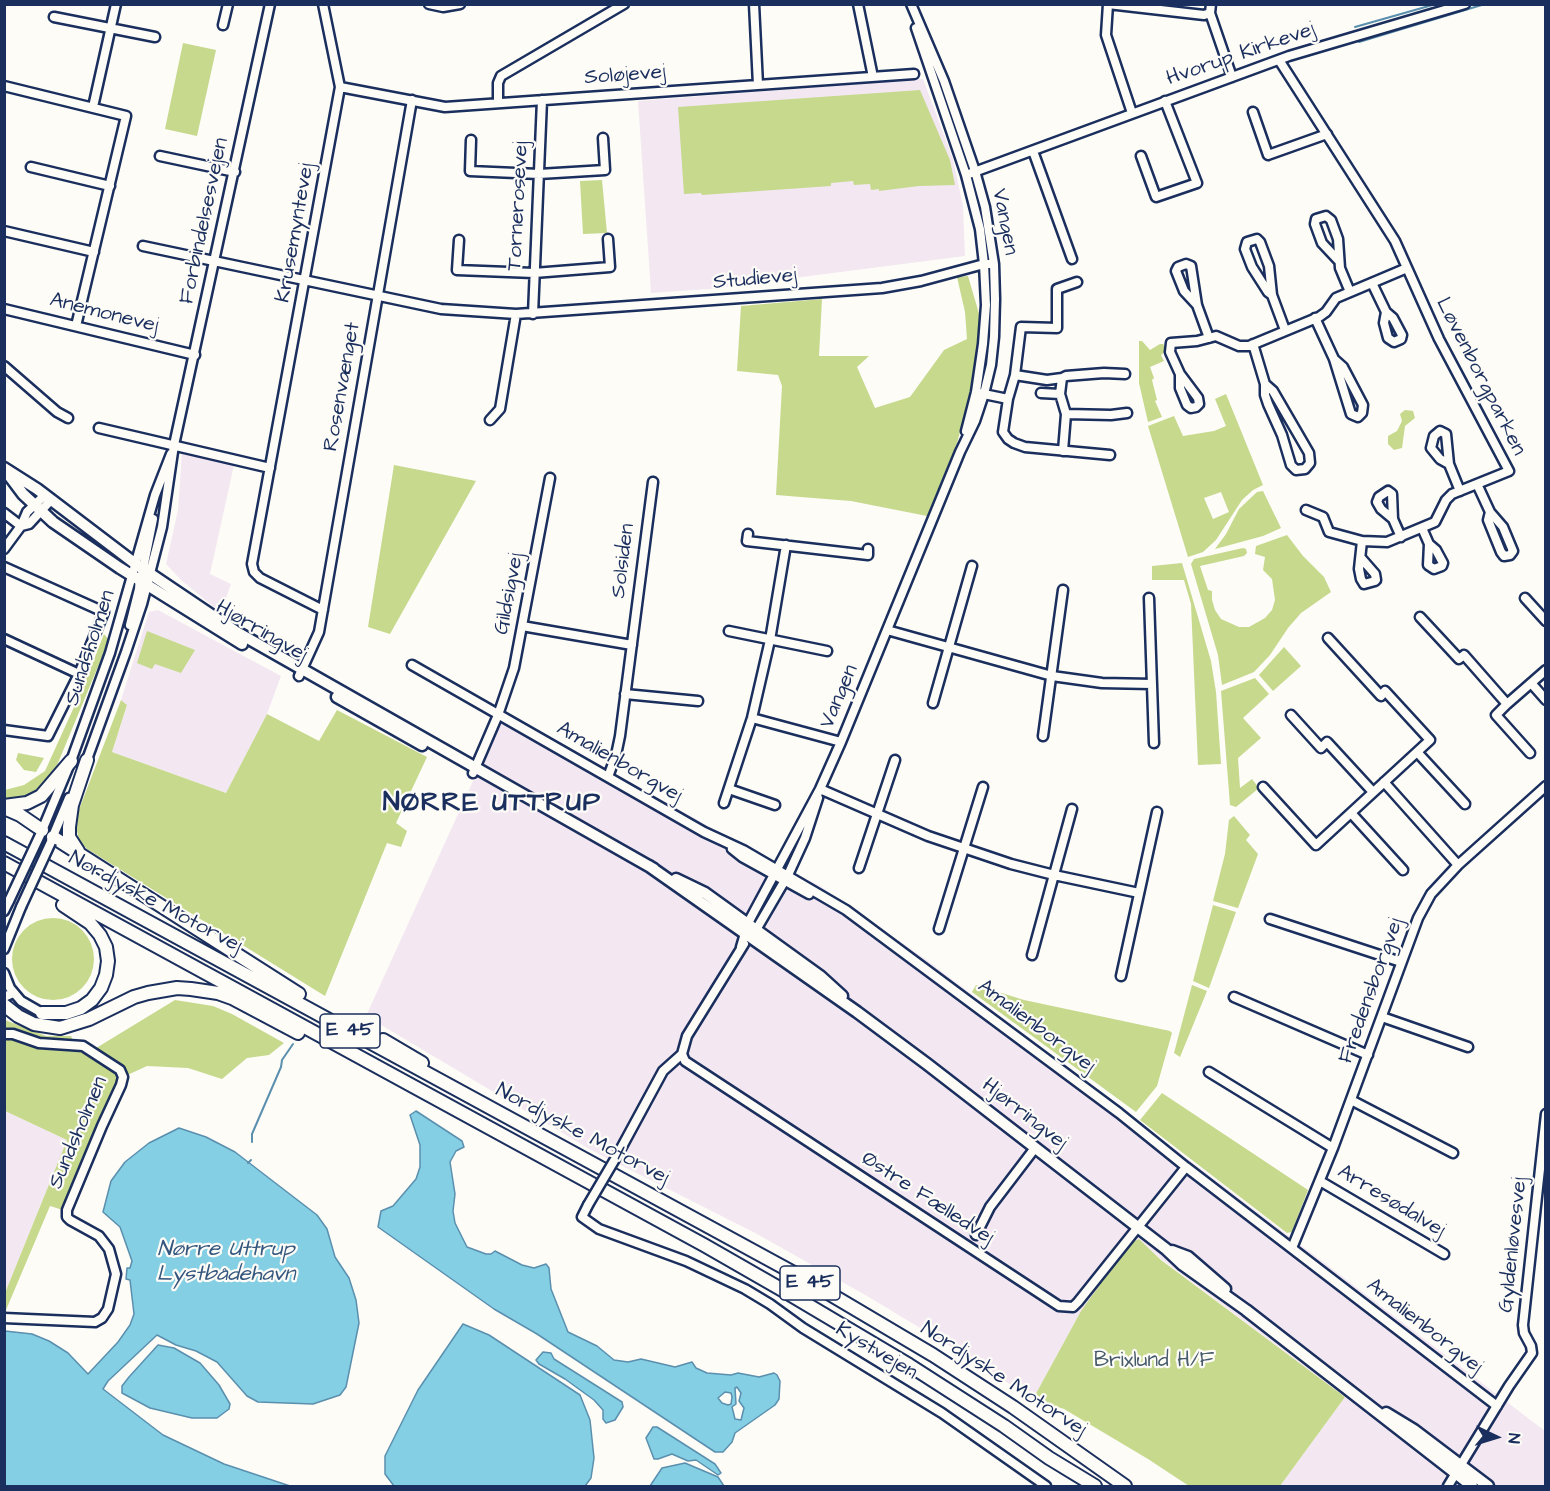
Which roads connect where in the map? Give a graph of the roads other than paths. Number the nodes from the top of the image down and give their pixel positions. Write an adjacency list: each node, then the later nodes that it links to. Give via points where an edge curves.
1 (116, 4): 17 (street)
2 (228, 4): 16 (street)
3 (270, 4): 41 (street, Forbindelsesvejen)
4 (322, 4): 25 (street, Krusemyntevej)
5 (429, 4): 6 (street)
6 (460, 4)
7 (624, 4): 29 (street, via 501,76)
8 (754, 4): 23 (street)
9 (858, 4): 21 (street)
10 (910, 4): 40 (street, Vangen, via 944,81); 43 (street, Vangen)
11 (1108, 4): 13 (street); 32 (street, via 1106,35)
12 (1465, 4): 19 (street, Hvorup Kirkevej)
13 (1139, 6): 14 (street, via 1204,15)
14 (1211, 9): 22 (street)
15 (54, 17): 17 (street)
16 (223, 26)
17 (111, 29): 18 (street); 30 (street)
18 (155, 37)
19 (1279, 60): 22 (street, Hvorup Kirkevej); 33 (street, Løvenborgparken)
20 (914, 74): 21 (street, Soløjevej)
21 (873, 77): 23 (street, Soløjevej)
22 (1232, 77): 28 (street, Hvorup Kirkevej)
23 (758, 85): 27 (street, Soløjevej)
24 (4, 86): 30 (street)
25 (340, 87): 26 (street, Soløjevej); 57 (street, Krusemyntevej)
26 (412, 100): 29 (street, Soløjevej, via 445,107); 62 (street, Rosenvænget)
27 (542, 100): 29 (street, Soløjevej); 42 (street, Tornerosevej)
28 (1165, 101): 32 (street, Hvorup Kirkevej); 38 (street, via 1197,183 1156,197)
29 (498, 102)
30 (93, 107): 44 (street, via 126,116)
31 (1253, 112): 33 (street, via 1268,155)
32 (1132, 113): 36 (street, Hvorup Kirkevej)
33 (1327, 134): 55 (street, Løvenborgparken, via 1395,241)
34 (603, 138): 42 (street, via 605,170)
35 (471, 140): 42 (street, via 470,171)
36 (1033, 151): 40 (street, Hvorup Kirkevej); 50 (street)
37 (160, 156): 41 (street)
38 (1141, 156)
39 (31, 167): 44 (street)
40 (975, 171): 43 (street, Hvorup Kirkevej); 54 (street, Vangen)
41 (235, 172): 52 (street, Forbindelsesvejen)
42 (539, 174): 56 (street, Tornerosevej)
43 (966, 175): 53 (street, Vangen)
44 (110, 186): 49 (street)
45 (4, 231): 49 (street)
46 (608, 239): 56 (street, via 610,267)
47 (459, 240): 56 (street, via 457,270)
48 (143, 246): 52 (street, Studievej)
49 (94, 252): 69 (street)
50 (1072, 259)
51 (1338, 260): 51 (street, via 1338,239 1331,220 1328,216 1316,219 1322,243); 60 (street)
52 (215, 262): 57 (street, Studievej); 73 (street, Forbindelsesvejen)
53 (984, 264): 54 (street, Studievej); 67 (street, Studievej, via 882,288); 81 (street, Vangen, via 986,305)
54 (994, 264): 81 (street, Vangen, via 994,337)
55 (1407, 268): 59 (street); 98 (street, Løvenborgparken, via 1439,339 1509,471)
56 (534, 273): 67 (street, Tornerosevej)
57 (305, 281): 62 (street, Studievej); 94 (street, Krusemyntevej)
58 (1077, 282): 78 (street, via 1057,289 1057,328 1021,327)
59 (1372, 283): 60 (street); 65 (street)
60 (1350, 292): 68 (street, via 1336,298 1326,312)
61 (1272, 295): 61 (street, via 1269,266 1260,242 1247,242 1245,249 1252,267); 70 (street)
62 (378, 297): 66 (street, Studievej, via 441,309); 124 (street, Rosenvænget)
63 (1197, 304): 71 (street)
64 (4, 309): 69 (street, Anemonevej)
65 (1386, 312)
66 (516, 314): 67 (street, Studievej); 88 (street, via 500,409)
67 (533, 314)
68 (1315, 318): 70 (street); 74 (street)
69 (76, 326): 73 (street, Anemonevej)
70 (1285, 330): 72 (street)
71 (1209, 338): 72 (street, via 1219,336 1242,346); 77 (street, via 1170,343)
72 (1253, 344): 80 (street)
73 (195, 355): 90 (street, Forbindelsesvejen)
74 (1334, 359): 74 (street, via 1343,367 1363,405 1358,417 1351,414)
75 (4, 366): 87 (street)
76 (1125, 374): 79 (street)
77 (1180, 374)
78 (1015, 375): 79 (street); 84 (street)
79 (1062, 378): 83 (street)
80 (1265, 384): 80 (street, via 1265,395 1291,465 1296,470 1305,469 1310,463 1309,453)
81 (980, 393): 84 (street); 128 (street, Vangen)
82 (1041, 393): 83 (street)
83 (1060, 394): 86 (street)
84 (1008, 399): 91 (street, via 1003,432 1008,439 1025,447)
85 (1127, 413): 86 (street)
86 (1066, 414): 91 (street)
87 (68, 418)
88 (490, 420)
89 (99, 428): 90 (street)
90 (174, 445): 94 (street); 99 (street, Forbindelsesvejen); 100 (street, Forbindelsesvejen)
91 (1063, 451): 92 (street)
92 (1110, 455)
93 (1449, 464): 101 (street)
94 (270, 468): 124 (street, Krusemyntevej, via 252,564 254,572)
95 (4, 469): 102 (main road, Hjørringvej); 103 (main road, Hjørringvej)
96 (550, 478): 127 (street, Gildsigvej)
97 (653, 482): 133 (street, Solsiden)
98 (1477, 484): 101 (street, Løvenborgparken); 105 (street)
99 (169, 489): 100 (street); 120 (street, Forbindelsesvejen, via 162,527)
100 (157, 491): 120 (street, Forbindelsesvejen)
101 (1460, 491): 109 (street, Løvenborgparken, via 1448,497 1435,522)
102 (48, 498): 103 (street); 120 (main road, Hjørringvej)
103 (37, 508): 108 (street, via 23,518); 120 (main road, Hjørringvej, via 74,537)
104 (1306, 510): 112 (street, Løvenborgparken, via 1323,517 1329,532)
105 (1490, 512): 105 (street, via 1488,520 1501,552 1510,555 1514,550)
106 (4, 513): 108 (street)
107 (1393, 519): 111 (street)
108 (21, 526): 115 (street)
109 (1422, 528): 111 (street, Løvenborgparken); 113 (street)
110 (748, 534): 114 (street, via 747,541)
111 (1401, 537): 112 (street, Løvenborgparken, via 1383,543)
112 (1362, 541): 117 (street)
113 (1429, 544)
114 (786, 545): 116 (street, via 868,555); 132 (street)
115 (4, 549)
116 (868, 549)
117 (1361, 558)
118 (4, 567): 139 (street, via 104,612)
119 (972, 567): 134 (street)
120 (142, 575): 138 (main road, Hjørringvej, via 210,626); 157 (street, Sundsholmen, via 111,695); 159 (street, Sundsholmen)
121 (1063, 590): 140 (street)
122 (1149, 598): 142 (street)
123 (1525, 598): 126 (street)
124 (323, 610): 138 (street, Rosenvænget, via 314,645)
125 (1420, 617): 147 (street, via 1460,659 1464,655)
126 (1545, 621)
127 (522, 626): 133 (street); 148 (street, Gildsigvej, via 514,668)
128 (887, 630): 134 (street); 153 (street, Vangen)
129 (729, 631): 132 (street)
130 (1328, 638): 155 (street, via 1381,696 1385,691 1430,740)
131 (4, 639): 139 (street)
132 (770, 639): 135 (street); 150 (street)
133 (632, 645): 143 (street, Solsiden)
134 (950, 648): 140 (street); 146 (street)
135 (827, 651)
136 (412, 665): 148 (street, Amalienborgvej)
137 (1545, 670): 141 (street)
138 (301, 673): 160 (main road, Hjørringvej)
139 (79, 674): 151 (street, via 48,736)
140 (1052, 676): 142 (street); 152 (street)
141 (1531, 683): 144 (street); 147 (street)
142 (1152, 684): 154 (street)
143 (626, 694): 145 (street); 161 (street, Solsiden, via 616,755)
144 (1545, 700)
145 (698, 702)
146 (933, 703)
147 (1507, 704): 156 (street, via 1496,715)
148 (498, 715): 160 (street); 161 (street, Amalienborgvej)
149 (1291, 715): 168 (street, via 1321,748 1327,742)
150 (752, 718): 153 (street); 166 (street)
151 (4, 730)
152 (1043, 736)
153 (841, 742): 167 (street, Vangen)
154 (1154, 743)
155 (1417, 752): 162 (street); 170 (street)
156 (1530, 753)
157 (87, 760): 178 (street, Sundsholmen); 181 (highway, via 69,827 69,837)
158 (895, 760): 175 (street)
159 (70, 761): 172 (highway, via 41,796 27,804); 177 (street, Sundsholmen)
160 (474, 770): 194 (main road, Hjørringvej, via 649,866)
161 (608, 777): 186 (street, Amalienborgvej, via 742,857)
162 (1384, 782): 168 (street); 183 (street)
163 (1545, 786): 183 (street, Fredensborgvej)
164 (1263, 787): 176 (street, via 1317,845)
165 (983, 788): 180 (street)
166 (729, 789): 169 (street); 171 (street)
167 (820, 789): 175 (street); 186 (street, Vangen); 189 (street, Vangen, via 814,815)
168 (1373, 792): 176 (street)
169 (724, 803)
170 (1465, 804)
171 (775, 805)
172 (4, 807): 177 (highway)
173 (1072, 809): 188 (street)
174 (1157, 812): 190 (street)
175 (878, 813): 180 (street); 184 (street)
176 (1351, 813): 185 (street)
177 (40, 833): 178 (street); 191 (street, Sundsholmen, bridge)
178 (52, 839): 181 (highway); 195 (street, Sundsholmen, bridge)
179 (4, 843): 211 (highway, Nordjyske Motorvej / E 45)
180 (964, 848): 188 (street); 193 (street)
181 (80, 854): 211 (highway, via 294,991 408,1053)
182 (4, 863): 216 (highway, Nordjyske Motorvej / E 45)
183 (1458, 864): 197 (street, Fredensborgvej, via 1431,894)
184 (859, 868)
185 (1403, 870)
186 (776, 872): 189 (street, Amalienborgvej); 194 (street, Vangen)
187 (4, 873): 203 (highway, via 77,912 100,935 106,947 106,975 92,1000 66,1013)
188 (1054, 875): 190 (street); 196 (street)
189 (786, 878): 194 (street, Vangen); 217 (street, Amalienborgvej, via 861,920)
190 (1139, 893): 199 (street)
191 (4, 911)
192 (1270, 919): 197 (street)
193 (939, 929)
194 (750, 931): 207 (street, via 687,1036); 213 (main road, Hjørringvej, via 820,976 857,1012)
195 (4, 949)
196 (1032, 955)
197 (1401, 962): 204 (street, Fredensborgvej)
198 (4, 973): 200 (street)
199 (1121, 976)
200 (9, 995): 202 (street); 203 (street)
201 (1234, 997): 208 (street)
202 (4, 1005): 216 (highway, via 34,1024 60,1028 148,993 177,988 218,993)
203 (42, 1013)
204 (1382, 1017): 206 (street); 208 (street, Fredensborgvej)
205 (4, 1034): 223 (street, Sundsholmen, via 39,1043 83,1046 120,1070 123,1077 67,1210 70,1220 99,1236 114,1261 116,1274 108,1309 95,1322)
206 (1468, 1047)
207 (682, 1054): 219 (street, Østre Fælledvej, via 685,1061 1059,1306 1073,1307); 227 (street, Kystvejen, bridge, via 663,1071 582,1217 599,1229 686,1261 753,1294 942,1413)
208 (1368, 1055): 210 (street, Fredensborgvej)
209 (1209, 1072): 214 (street)
210 (1351, 1100): 214 (street, Fredensborgvej); 215 (street)
211 (481, 1102): 230 (highway, Nordjyske Motorvej / E 45, via 793,1273 933,1355)
212 (1545, 1114): 224 (street, Gyldenløvesvej, via 1523,1325 1532,1353)
213 (1035, 1148): 219 (main road, Hjørringvej); 220 (street, via 990,1207)
214 (1333, 1148): 218 (street, Fredensborgvej)
215 (1453, 1153)
216 (553, 1162): 225 (highway, Nordjyske Motorvej / E 45, via 909,1365)
217 (1186, 1167): 219 (street); 221 (street, Amalienborgvej)
218 (1320, 1181): 221 (street, Fredensborgvej); 222 (street, Arresødalvej)
219 (1138, 1227): 226 (main road, Hjørringvej, via 1166,1249 1188,1257 1246,1310)
220 (976, 1235)
221 (1292, 1248): 224 (street, Amalienborgvej)
222 (1444, 1254)
223 (4, 1318)
224 (1497, 1406): 226 (street, Gyldenløvesvej)
225 (1049, 1458): 228 (highway); 229 (highway, E 45)
226 (1459, 1470): 231 (street, Gyldenløvesvej); 232 (main road, Hjørringvej); 233 (main road, Hjørringvej)
227 (1046, 1486)
228 (1081, 1486)
229 (1095, 1486)
230 (1125, 1486)
231 (1448, 1486)
232 (1472, 1486)
233 (1488, 1486)

